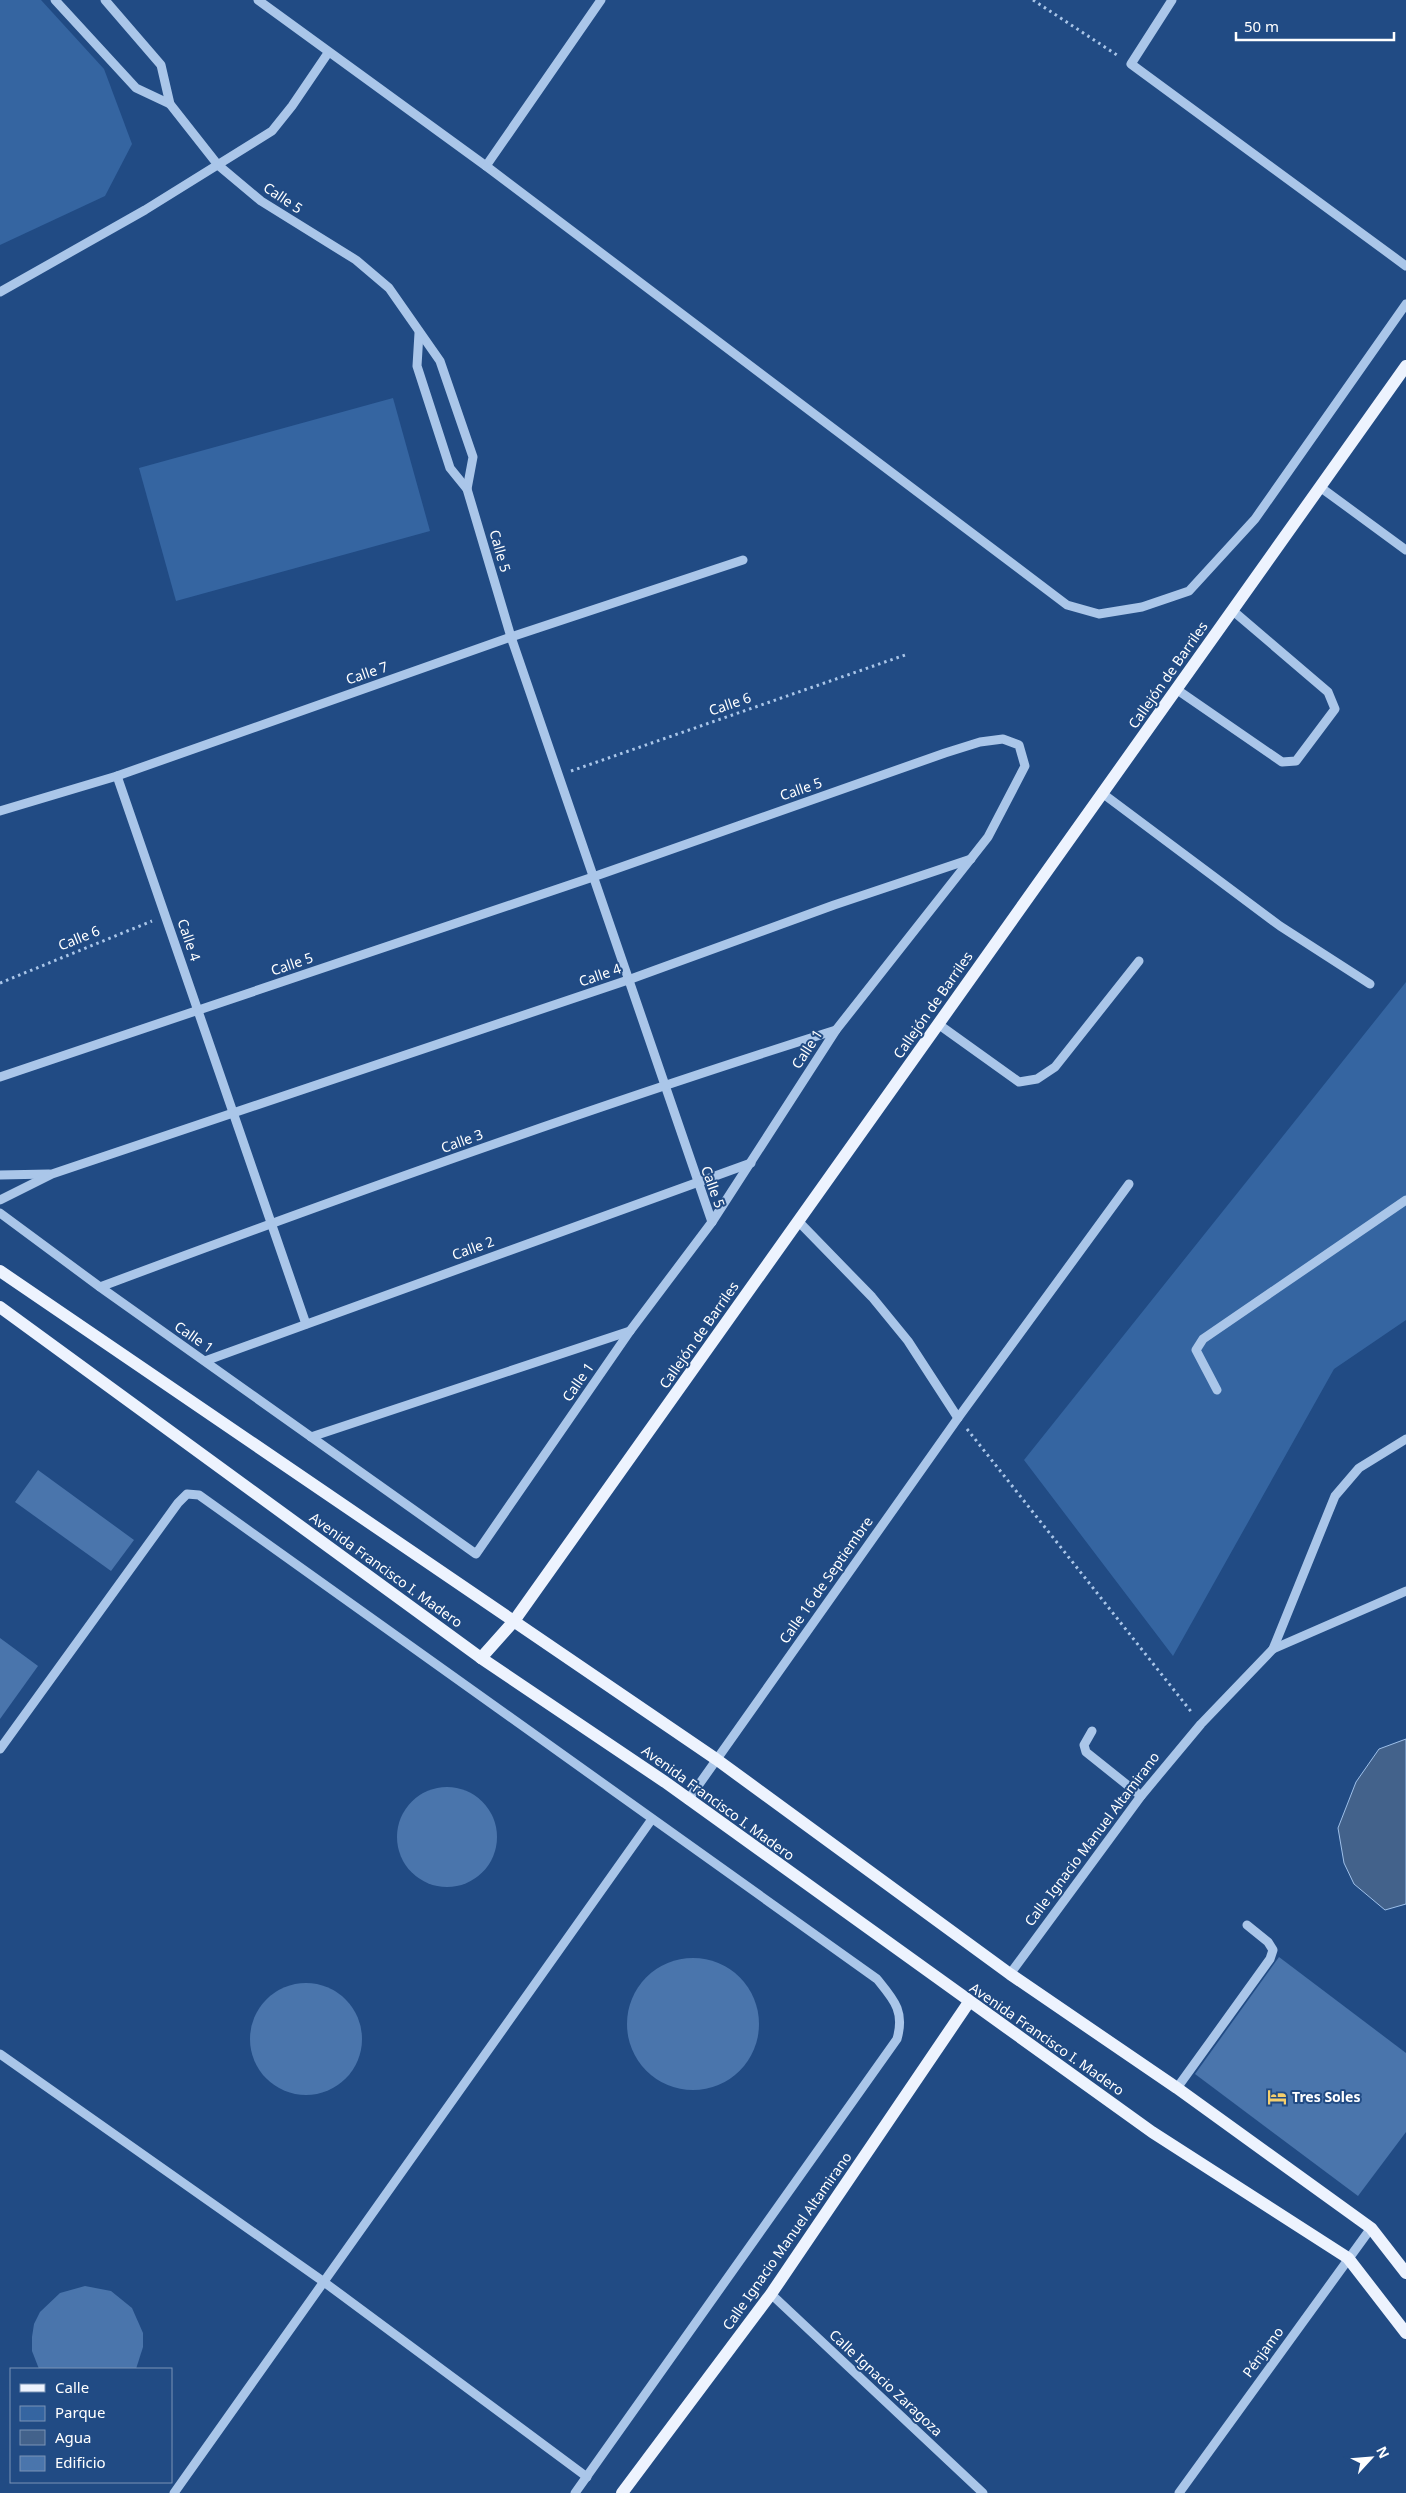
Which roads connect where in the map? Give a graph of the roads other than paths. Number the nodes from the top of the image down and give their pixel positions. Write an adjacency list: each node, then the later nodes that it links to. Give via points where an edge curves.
1 (55, 0): 7 (street, via 136,88)
2 (105, 0): 7 (street, via 161,65)
3 (258, 0): 6 (street)
4 (601, 0): 9 (street)
5 (1172, 0): 10 (street, via 1131,64)
6 (328, 53): 8 (street, via 272,131); 9 (street)
7 (170, 104): 8 (street, Calle 5)
8 (218, 165): 11 (street); 13 (street, Calle 5, via 261,201 356,260 389,288)
9 (486, 166): 12 (street, via 1067,605 1099,614 1142,607 1189,592 1255,519)
10 (1406, 266)
11 (0, 292)
12 (1406, 304)
13 (418, 334): 16 (street, Calle 5, via 417,366 450,468); 16 (street, Calle 5, via 440,361 473,457)
14 (1406, 366): 15 (main road, Callejón de Barriles)
15 (1320, 487): 17 (street); 19 (main road, Callejón de Barriles)
16 (467, 489): 20 (street, Calle 5)
17 (1406, 550)
18 (743, 560): 20 (street, Calle 7)
19 (1232, 610): 21 (main road, Callejón de Barriles); 21 (street, via 1328,692 1335,710 1296,761 1282,762)
20 (511, 638): 23 (street, Calle 7); 27 (street, Calle 5)
21 (1176, 689): 24 (main road, Callejón de Barriles)
22 (1018, 745): 26 (street, Calle 1, via 1025,766 988,837); 27 (street, Calle 5, via 1003,739 953,750)
23 (117, 776): 25 (street, Calle 7); 31 (street, Calle 4)
24 (1102, 793): 30 (street, via 1280,926); 32 (main road, Callejón de Barriles)
25 (0, 811)
26 (971, 859): 29 (street, Calle 4); 33 (street, Calle 1)
27 (593, 877): 29 (street, Calle 5); 31 (street, Calle 5)
28 (1139, 961): 32 (street, via 1055,1067 1037,1079 1019,1082)
29 (628, 980): 35 (street, Calle 5); 36 (street, Calle 4)
30 (1370, 984)
31 (200, 1010): 34 (street, Calle 5); 36 (street, Calle 4)
32 (938, 1024): 45 (main road, Callejón de Barriles)
33 (836, 1030): 35 (street, Calle 3); 37 (street, Calle 1)
34 (0, 1077)
35 (663, 1084): 40 (street, Calle 5); 47 (street, Calle 3)
36 (235, 1113): 38 (street, Calle 4); 47 (street, Calle 4)
37 (751, 1163): 40 (street, Calle 2); 46 (street, Calle 1)
38 (52, 1174): 39 (street, Calle 4); 42 (street, Calle 4)
39 (0, 1176)
40 (696, 1182): 46 (street, Calle 5); 51 (street, Calle 2)
41 (1129, 1184): 55 (street, Calle 16 de Septiembre)
42 (0, 1200)
43 (1406, 1200): 54 (street, via 1203,1339 1196,1350)
44 (0, 1213): 49 (street, Calle 1)
45 (798, 1221): 55 (street, via 872,1296 908,1341); 59 (main road, Callejón de Barriles)
46 (712, 1222): 52 (street, Calle 1)
47 (272, 1223): 49 (street, Calle 3); 51 (street, Calle 4)
48 (0, 1271): 59 (main road, Avenida Francisco I. Madero)
49 (100, 1287): 53 (street, Calle 1)
50 (0, 1307): 61 (main road, Avenida Francisco I. Madero)
51 (306, 1324): 53 (street, Calle 2)
52 (630, 1331): 56 (street); 56 (street, Calle 1, via 476,1554)
53 (205, 1361): 56 (street, Calle 1)
54 (1217, 1390)
55 (958, 1418): 64 (street, Calle 16 de Septiembre)
56 (311, 1437)
57 (1406, 1439): 60 (street, via 1359,1468 1335,1496)
58 (1406, 1591): 60 (street)
59 (514, 1621): 61 (main road, Callejón de Barriles); 64 (main road, Avenida Francisco I. Madero)
60 (1272, 1649): 65 (street, Calle Ignacio Manuel Altamirano, via 1201,1724)
61 (481, 1658): 66 (main road, Avenida Francisco I. Madero)
62 (1092, 1731): 65 (street, via 1084,1745 1086,1752)
63 (1, 1747): 67 (street, via 178,1503 187,1494 199,1495)
64 (716, 1759): 66 (street, Calle 16 de Septiembre); 69 (main road, Avenida Francisco I. Madero)
65 (1141, 1796): 69 (street, Calle Ignacio Manuel Altamirano)
66 (688, 1800): 70 (main road, Avenida Francisco I. Madero)
67 (652, 1819): 76 (street); 79 (street, via 877,1979 900,2010 901,2025 897,2039)
68 (1248, 1925): 72 (street, via 1268,1942 1273,1950 1270,1959)
69 (1010, 1974): 72 (main road, Avenida Francisco I. Madero)
70 (969, 2002): 74 (main road, Avenida Francisco I. Madero, via 1152,2132); 77 (main road, Calle Ignacio Manuel Altamirano)
71 (0, 2054): 76 (street)
72 (1177, 2088): 73 (main road, Avenida Francisco I. Madero)
73 (1371, 2228): 74 (street, Pénjamo); 75 (main road, Avenida Francisco I. Madero)
74 (1348, 2258): 78 (main road, Avenida Francisco I. Madero); 84 (street, Pénjamo)
75 (1406, 2273)
76 (324, 2282): 79 (street); 80 (street)
77 (771, 2294): 82 (main road, Calle Ignacio Manuel Altamirano); 83 (street, Calle Ignacio Zaragoza)
78 (1406, 2333)
79 (587, 2477): 81 (street)
80 (174, 2493)
81 (575, 2493)
82 (622, 2493)
83 (983, 2493)
84 (1179, 2493)

